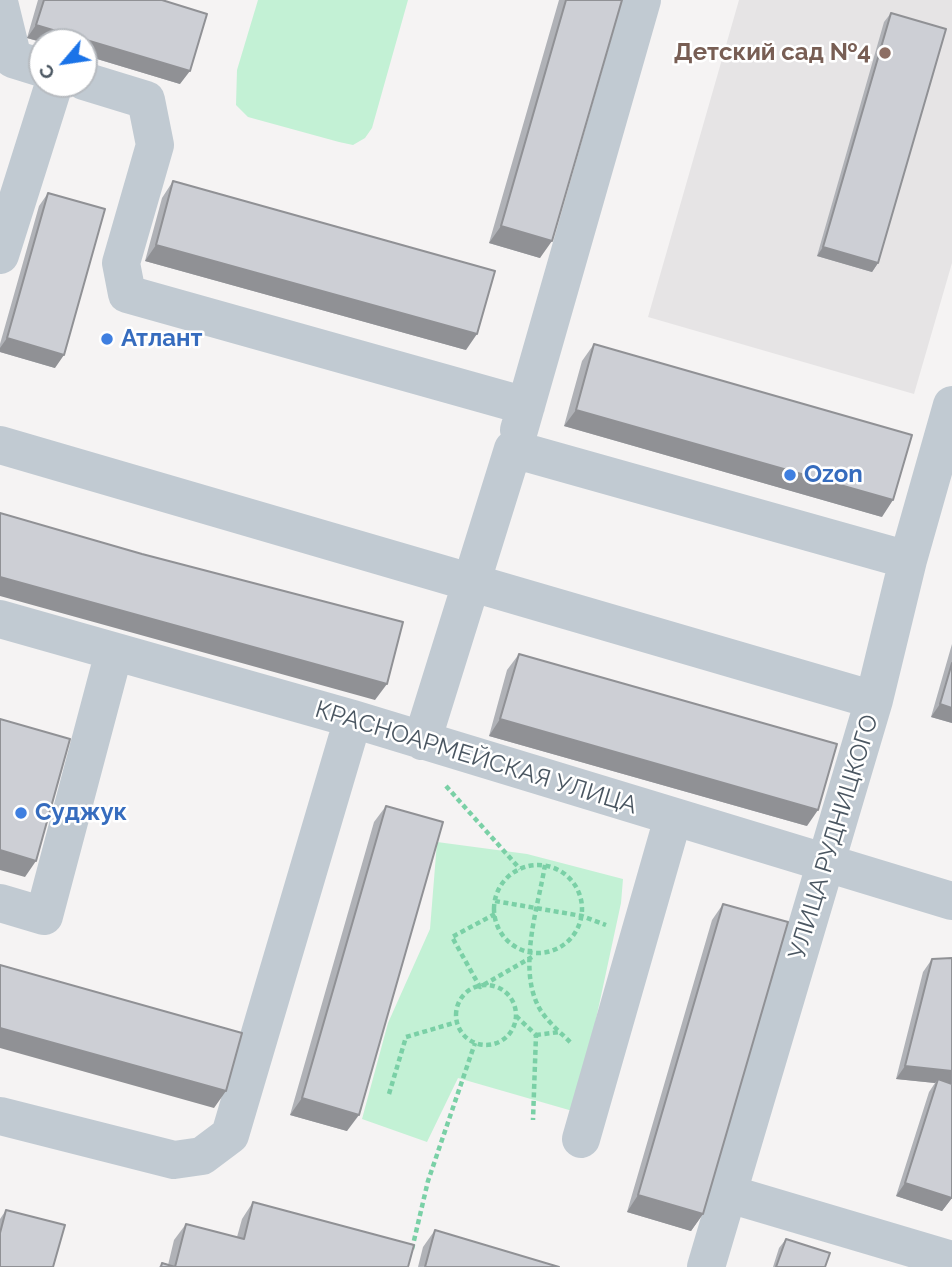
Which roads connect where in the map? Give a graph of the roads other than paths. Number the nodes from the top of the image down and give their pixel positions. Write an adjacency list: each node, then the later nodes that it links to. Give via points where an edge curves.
1 (642, 0): 8 (street)
2 (1, 6): 3 (street, via 13,59)
3 (28, 64)
4 (98, 85): 8 (street, via 146,100 155,145 121,263 127,294)
5 (50, 98): 6 (street)
6 (0, 255)
7 (952, 404): 11 (street, УЛИЦА РУДНИЦКОГО)
8 (526, 406): 10 (street)
9 (0, 445): 12 (street)
10 (513, 449): 11 (street); 12 (street)
11 (908, 560): 15 (street, УЛИЦА РУДНИЦКОГО)
12 (470, 581): 15 (street); 17 (street)
13 (0, 619): 14 (street, КРАСНОАРМЕЙСКАЯ УЛИЦА)
14 (114, 652): 16 (street, КРАСНОАРМЕЙСКАЯ УЛИЦА); 21 (street, via 44,916)
15 (874, 700): 19 (street, УЛИЦА РУДНИЦКОГО)
16 (353, 719): 17 (street, КРАСНОАРМЕЙСКАЯ УЛИЦА); 22 (street, via 230,1135 202,1156 174,1160)
17 (422, 741): 18 (street, КРАСНОАРМЕЙСКАЯ УЛИЦА)
18 (673, 818): 19 (street, КРАСНОАРМЕЙСКАЯ УЛИЦА); 23 (street)
19 (826, 864): 20 (street, КРАСНОАРМЕЙСКАЯ УЛИЦА); 24 (street, УЛИЦА РУДНИЦКОГО)
20 (952, 901)
21 (0, 903)
22 (0, 1116)
23 (582, 1139)
24 (726, 1193): 25 (street); 26 (street, УЛИЦА РУДНИЦКОГО)
25 (952, 1259)
26 (706, 1267)

